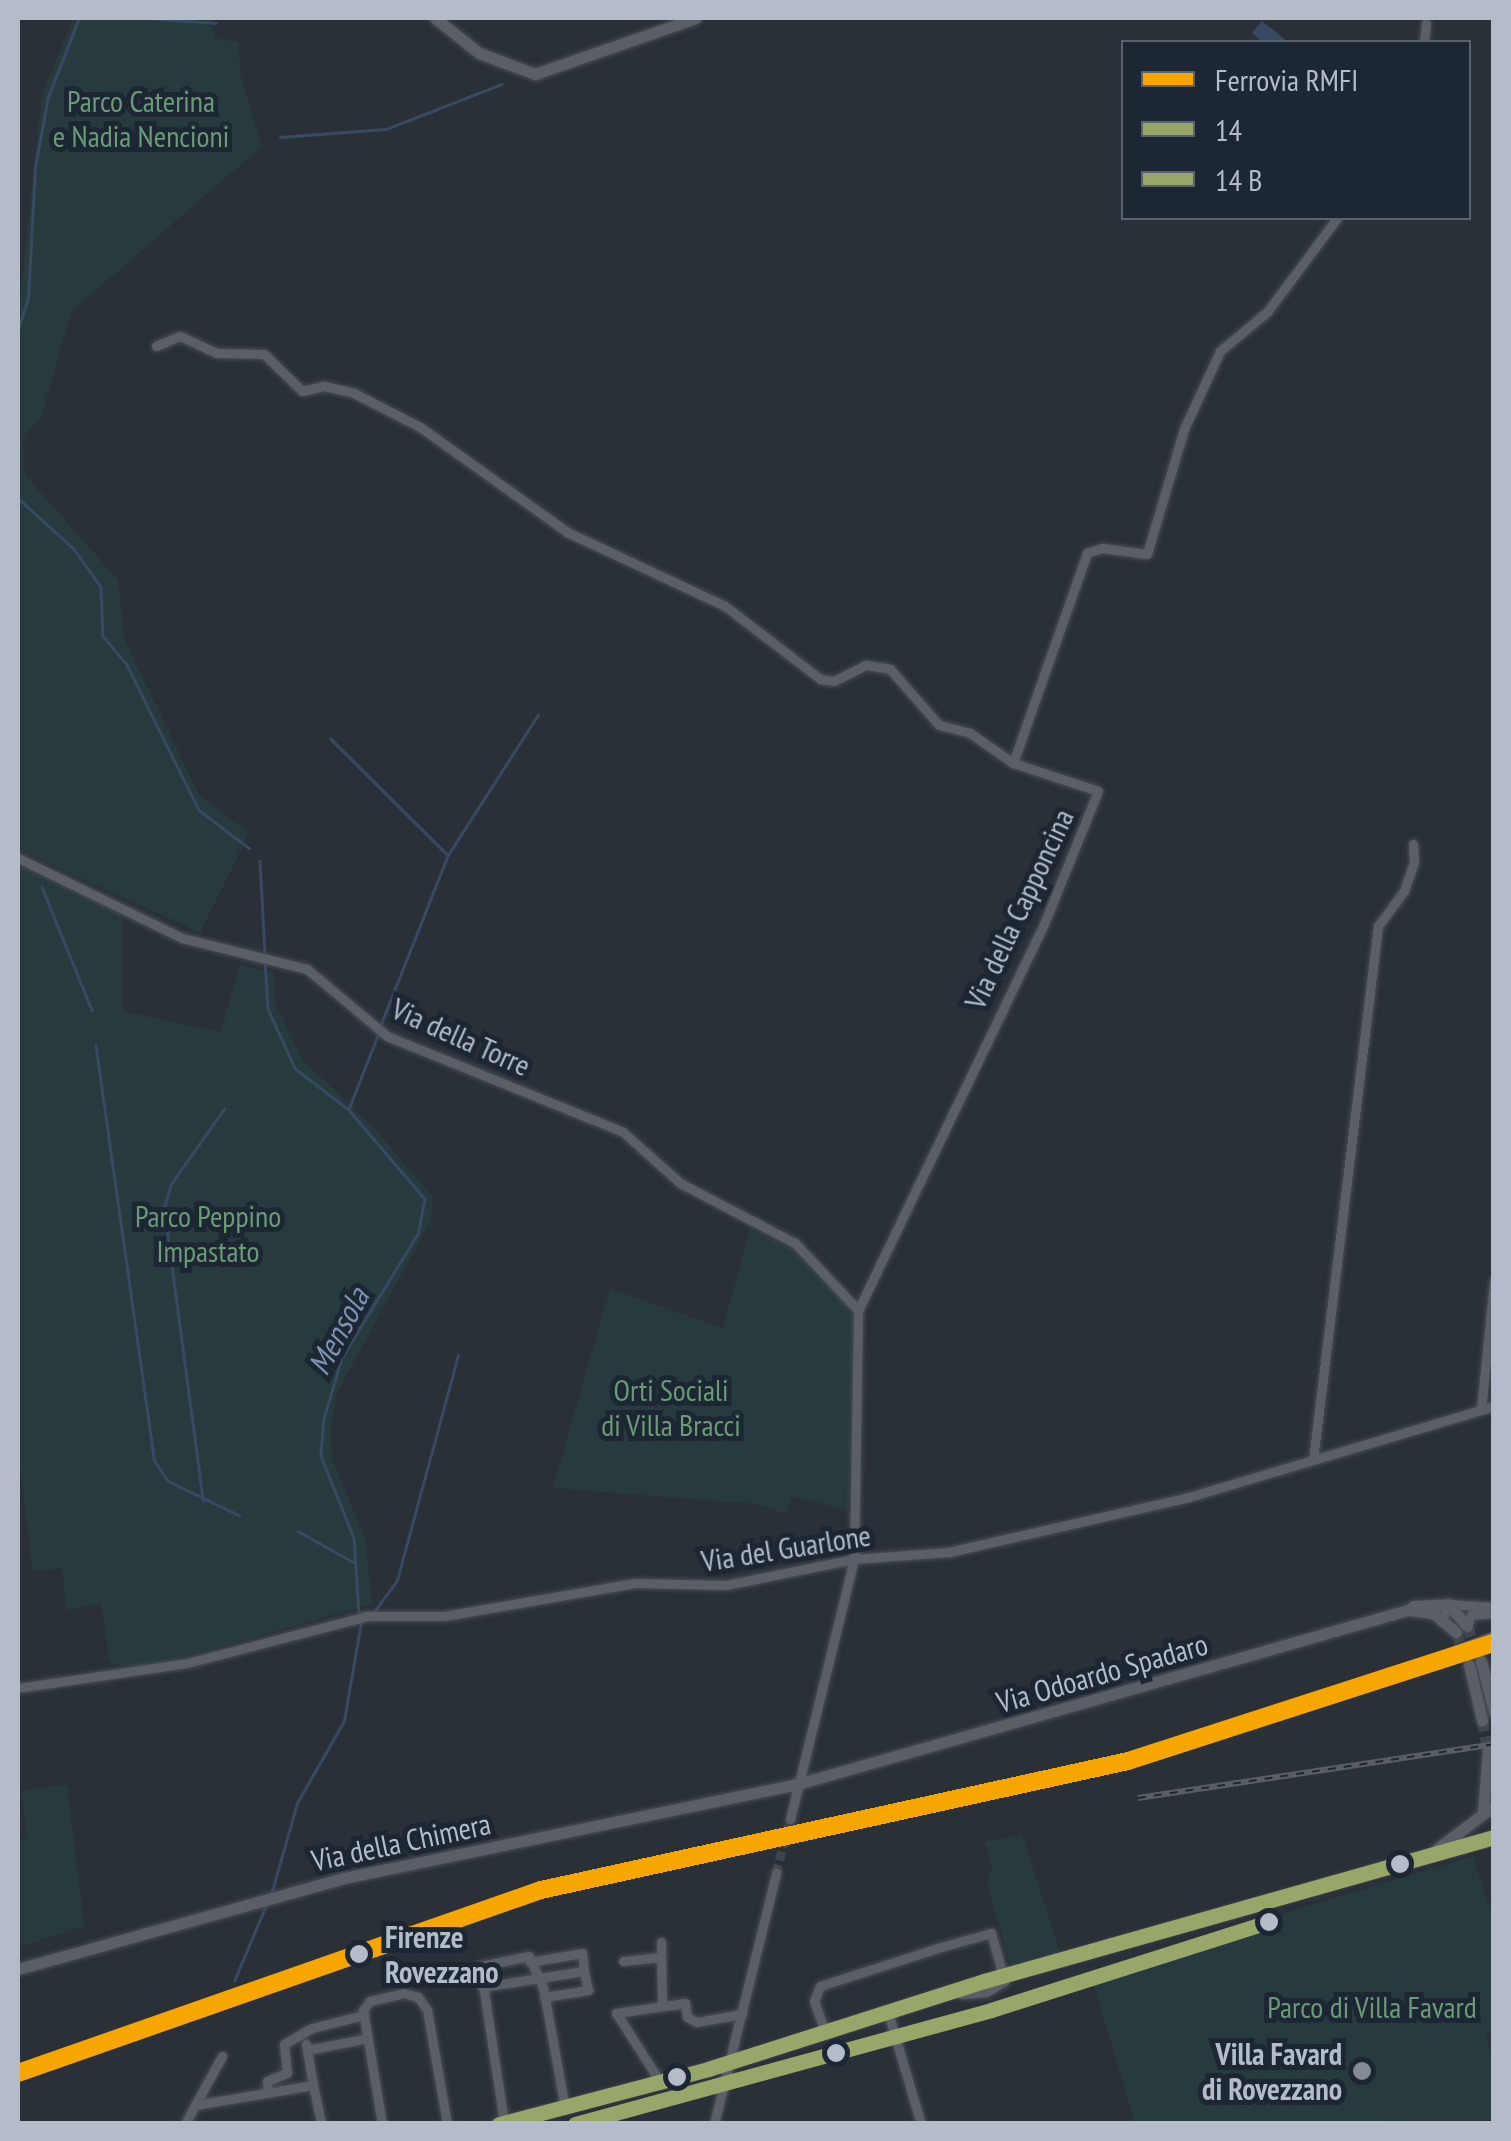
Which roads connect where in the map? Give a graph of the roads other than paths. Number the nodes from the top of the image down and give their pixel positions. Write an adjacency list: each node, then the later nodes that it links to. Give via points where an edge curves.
1 (435, 18): 2 (street, via 479,54 535,74)
2 (696, 18)
3 (1336, 220): 5 (street, via 1267,312 1220,351 1184,429 1147,554 1102,548 1088,553)
4 (156, 346): 5 (street, via 180,336 216,353 264,354 302,391 324,386 354,394 420,427 567,532 726,606 820,679 834,681 866,665 890,668 939,726 970,733)
5 (1014, 763): 9 (street, Via della Capponcina, via 1094,787 1095,803)
6 (1412, 844): 12 (street, via 1404,891 1378,926)
7 (18, 858): 9 (street, Via della Torre, via 182,938 316,974 396,1041 623,1132 680,1183 795,1243)
8 (1494, 1281): 11 (street)
9 (858, 1310): 13 (street)
10 (1494, 1406): 11 (street, Via del Guarlone)
11 (1481, 1410): 12 (street, Via del Guarlone)
12 (1313, 1460): 13 (street, Via del Guarlone, via 1070,1529 949,1552)
13 (854, 1559): 19 (street, Via del Guarlone, via 726,1585 634,1583 444,1616 354,1618 188,1663); 23 (street)
14 (1448, 1604): 15 (street); 16 (street, via 1428,1602); 17 (street); 18 (street)
15 (1494, 1610): 18 (street, via 1471,1615)
16 (1400, 1612): 17 (street, Via Odoardo Spadaro); 23 (street, Via Odoardo Spadaro)
17 (1443, 1618): 18 (street)
18 (1462, 1629)
19 (18, 1688)
20 (1494, 1711): 21 (street, via 1475,1663)
21 (1482, 1720)
22 (1488, 1750): 24 (street)
23 (800, 1783): 25 (street); 33 (street, Via della Chimera, via 276,1897)
24 (1484, 1812): 26 (street); 27 (street)
25 (790, 1819)
26 (1491, 1837): 27 (street)
27 (1429, 1854): 36 (street)
28 (776, 1873): 40 (street)
29 (661, 1942): 30 (street)
30 (659, 1957): 32 (street); 39 (street)
31 (530, 1962): 34 (street, via 582,1953); 35 (street); 37 (street, via 529,1956 480,1966)
32 (623, 1962)
33 (18, 1970)
34 (584, 1971): 35 (street); 38 (street, via 588,1990)
35 (537, 1978): 37 (street); 38 (street)
36 (1004, 1980): 42 (street, via 984,1981); 43 (street, via 991,1934 820,1986 814,2000)
37 (482, 1987): 54 (street)
38 (544, 1997): 53 (street)
39 (662, 2006): 40 (street, via 685,2003 687,2017 697,2022); 49 (street, via 616,2013)
40 (742, 2014): 48 (street)
41 (364, 2015): 44 (street, via 312,2028); 45 (street); 58 (street, via 370,2001 404,1993 422,2000)
42 (889, 2016): 43 (street); 60 (street)
43 (826, 2034): 48 (street)
44 (305, 2037): 46 (street); 51 (street, via 283,2045 287,2072 267,2081)
45 (368, 2038): 46 (street); 57 (street)
46 (307, 2050): 50 (street)
47 (222, 2056): 52 (street)
48 (730, 2063): 49 (street); 59 (street)
49 (661, 2083): 53 (street)
50 (314, 2085): 51 (street); 56 (street)
51 (268, 2093): 52 (street)
52 (195, 2105): 55 (street)
53 (565, 2108): 54 (street)
54 (500, 2123)
55 (184, 2124)
56 (320, 2124)
57 (382, 2124)
58 (447, 2124)
59 (714, 2124)
60 (921, 2124)

